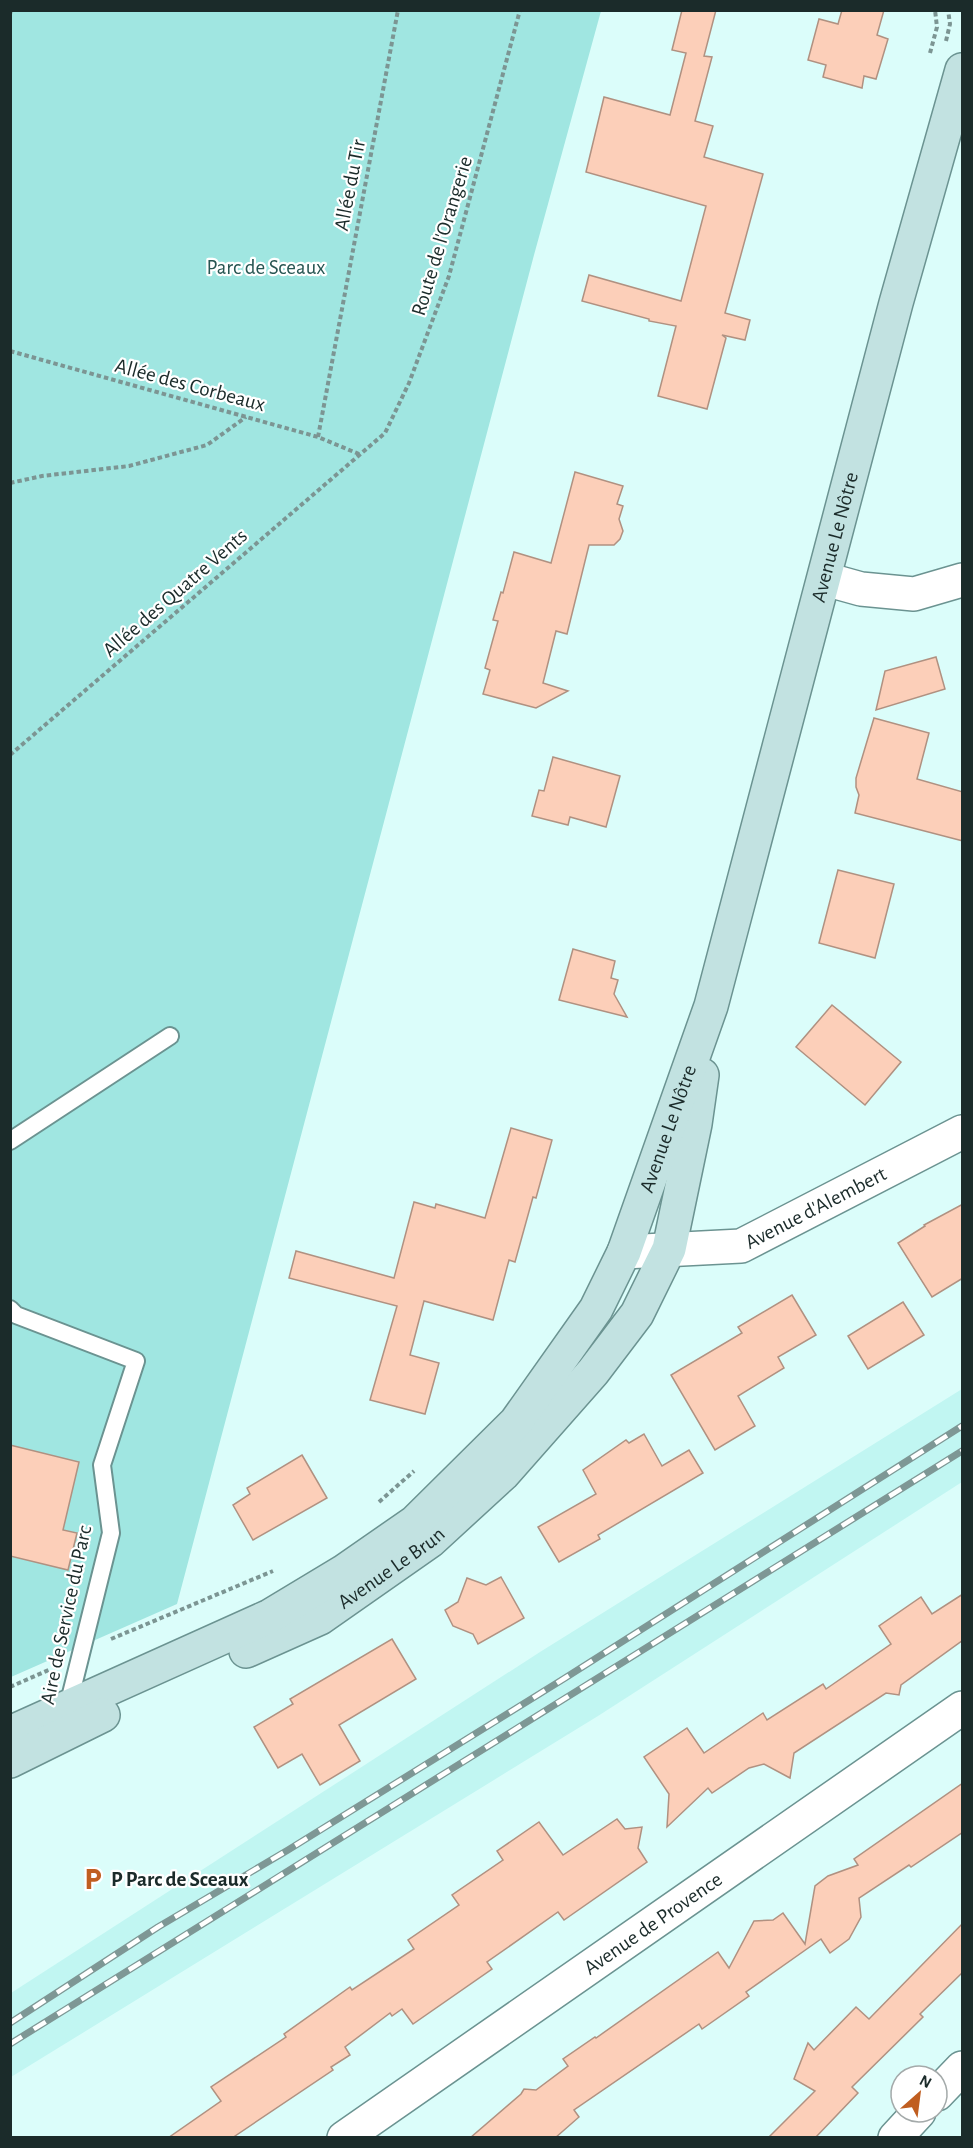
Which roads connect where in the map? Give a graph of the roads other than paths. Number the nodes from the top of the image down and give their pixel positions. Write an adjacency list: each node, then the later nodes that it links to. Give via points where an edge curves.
1 (953, 59): 2 (main road, Avenue Le Nôtre)
2 (825, 579): 3 (street, via 861,589 914,594); 4 (main road, Avenue Le Nôtre)
3 (963, 580)
4 (711, 1006): 8 (main road, Avenue Le Nôtre, via 697,1113); 9 (main road, Avenue Le Nôtre)
5 (170, 1036): 7 (lane)
6 (963, 1132): 8 (street, Avenue d'Alembert, via 741,1246)
7 (10, 1141)
8 (669, 1249): 9 (street, Avenue d'Alembert); 12 (main road, Avenue Le Brun, via 637,1314 593,1372 503,1474 430,1541 320,1618)
9 (624, 1252): 12 (main road, Avenue Le Brun, via 596,1309 516,1422 415,1522 270,1616)
10 (10, 1309): 12 (lane, Aire de Service du Parc, via 16,1316 136,1360 102,1465 111,1533)
11 (963, 1708): 18 (street, Avenue de Provence)
12 (67, 1720): 13 (main road, Avenue Le Brun); 14 (main road, Avenue Le Brun)
13 (10, 1732)
14 (10, 1761)
15 (963, 2068): 16 (street)
16 (949, 2082)
17 (908, 2124): 19 (street)
18 (344, 2138)
19 (895, 2138)

